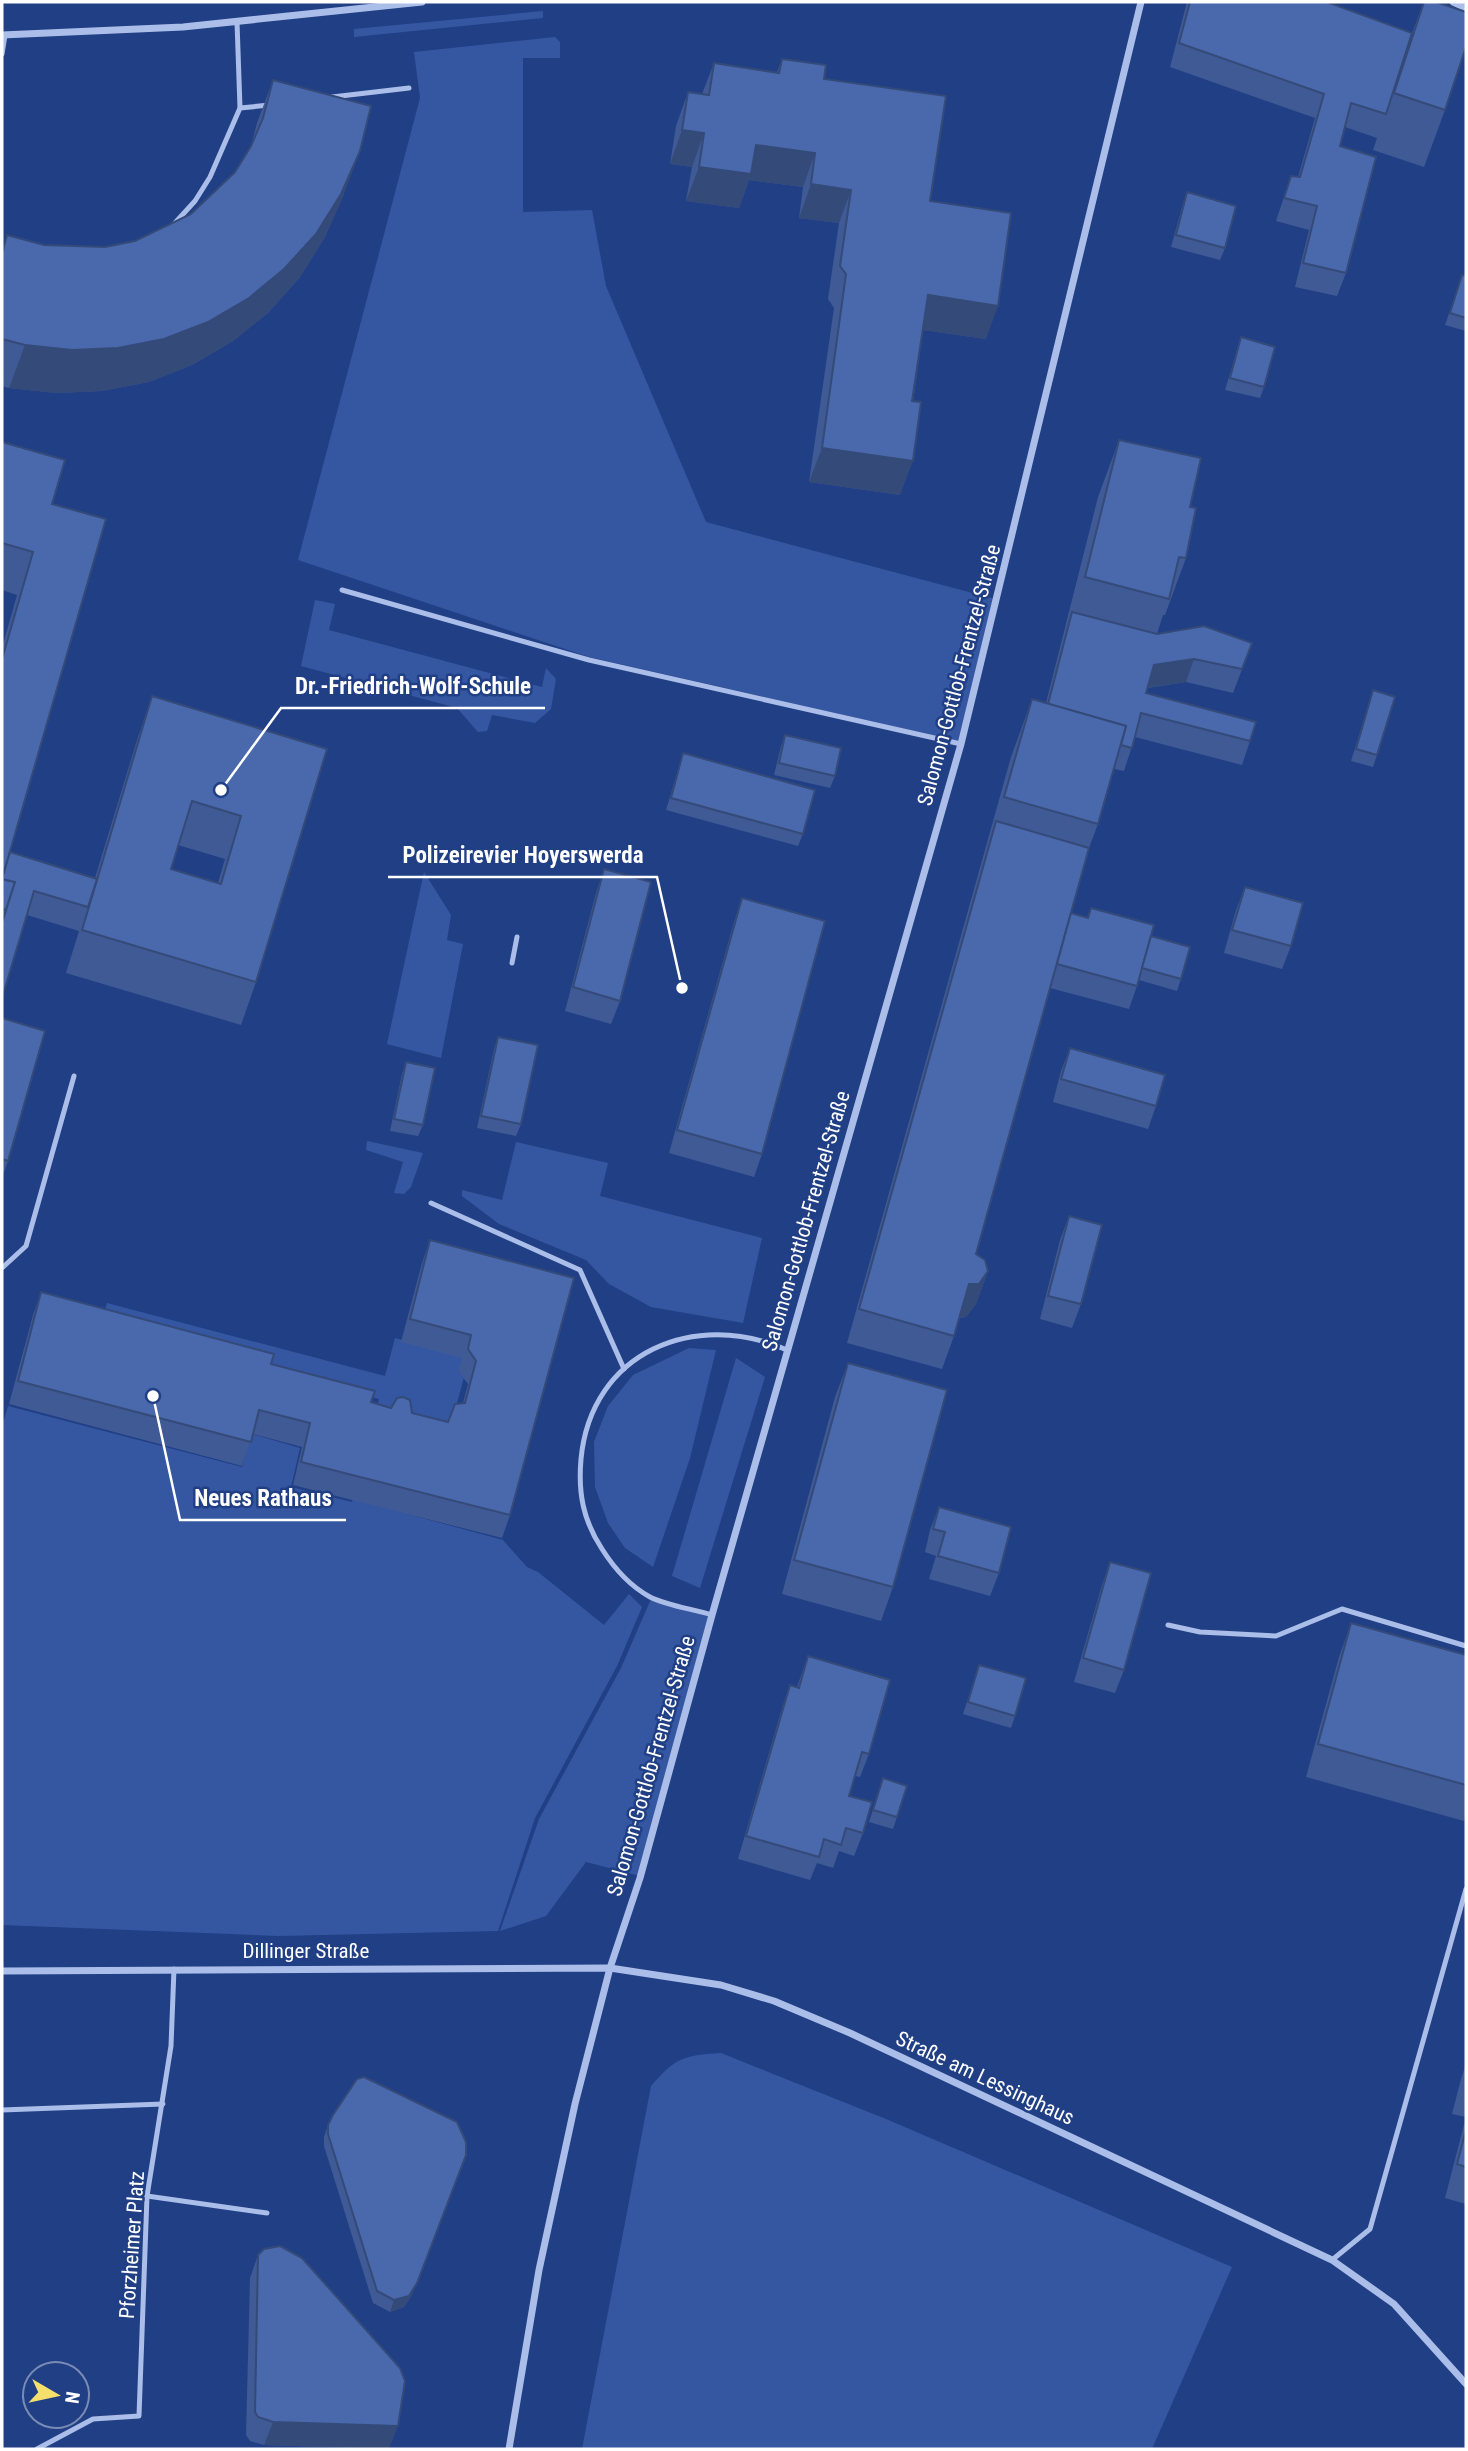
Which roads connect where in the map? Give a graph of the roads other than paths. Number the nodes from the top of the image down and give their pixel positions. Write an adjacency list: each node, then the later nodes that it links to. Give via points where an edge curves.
1 (422, 2): 5 (street)
2 (1141, 2): 14 (street, Salomon-Gottlob-Frentzel-Straße)
3 (1453, 2): 4 (street)
4 (1466, 8)
5 (237, 22): 6 (street); 11 (lane)
6 (3, 34): 7 (lane)
7 (2, 54)
8 (409, 88): 9 (lane)
9 (318, 99)
10 (279, 104): 11 (lane)
11 (240, 108): 12 (lane, via 210,177 195,201)
12 (166, 230)
13 (342, 590): 14 (lane, via 589,660)
14 (961, 744): 20 (street, Salomon-Gottlob-Frentzel-Straße)
15 (517, 937): 16 (lane)
16 (512, 963)
17 (74, 1076): 19 (lane, via 26,1246)
18 (431, 1203): 21 (lane, via 580,1270)
19 (2, 1268)
20 (787, 1350): 21 (lane, via 746,1335 709,1333 680,1338 640,1356); 22 (street, Salomon-Gottlob-Frentzel-Straße)
21 (624, 1369): 22 (lane, via 609,1385 583,1435 579,1489 588,1528 615,1570 651,1598)
22 (712, 1615): 26 (street, Salomon-Gottlob-Frentzel-Straße, via 640,1878)
23 (1168, 1625): 24 (lane, via 1200,1632 1276,1636 1342,1609)
24 (1466, 1646)
25 (1466, 1889): 33 (lane, via 1370,2230)
26 (610, 1968): 27 (street, Dillinger Straße); 33 (street, Straße am Lessinghaus, via 703,1980 774,2001); 36 (street, Salomon-Gottlob-Frentzel-Straße, via 539,2270)
27 (174, 1969): 28 (street, Dillinger Straße); 29 (lane, Pforzheimer Platz)
28 (2, 1971)
29 (163, 2104): 30 (lane); 31 (lane, Pforzheimer Platz)
30 (2, 2110)
31 (147, 2196): 32 (lane); 35 (lane, Pforzheimer Platz, via 139,2416 93,2419)
32 (267, 2213)
33 (1332, 2260): 34 (street, Straße am Lessinghaus, via 1394,2304)
34 (1466, 2384)
35 (37, 2449)
36 (509, 2449)

